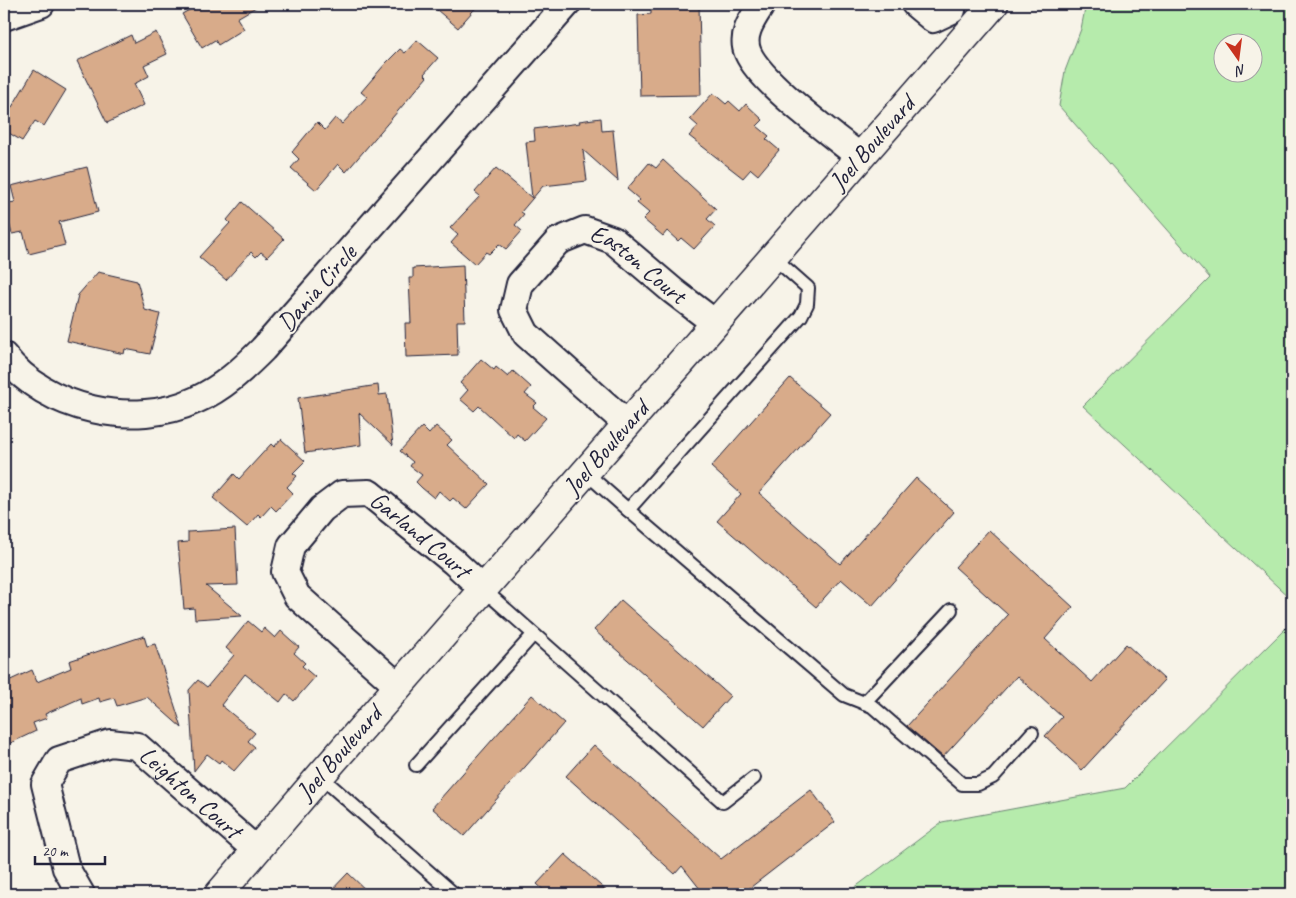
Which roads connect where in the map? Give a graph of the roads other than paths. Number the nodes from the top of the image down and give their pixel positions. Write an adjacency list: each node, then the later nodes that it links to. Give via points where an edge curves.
1 (41, 4): 7 (street)
2 (567, 4): 12 (street, Dania Circle, via 263,349 218,389 172,409 146,413 109,412 71,403 48,392 26,378)
3 (762, 4): 9 (street, via 747,27 747,52 766,78)
4 (915, 4): 6 (street, via 933,19)
5 (994, 4): 8 (main road, Joel Boulevard)
6 (953, 7): 8 (street)
7 (4, 17)
8 (972, 28): 9 (main road, Joel Boulevard)
9 (860, 157): 10 (main road, Joel Boulevard)
10 (773, 258): 11 (main road, Joel Boulevard); 15 (lane, via 808,288 807,304 801,316)
11 (715, 323): 13 (main road, Joel Boulevard); 13 (street, Easton Court, via 613,240 585,230 558,242 520,284 514,310 526,334)
12 (4, 356)
13 (627, 424): 14 (main road, Joel Boulevard)
14 (585, 472): 15 (lane); 16 (main road, Joel Boulevard)
15 (628, 510): 20 (lane, via 844,695)
16 (483, 589): 18 (lane); 19 (main road, Joel Boulevard); 19 (street, Garland Court, via 368,493 342,494 322,509 291,546 285,572 297,596)
17 (951, 610): 20 (lane)
18 (533, 635): 22 (lane); 24 (lane, via 723,802)
19 (398, 686): 23 (main road, Joel Boulevard)
20 (864, 703): 21 (lane, via 872,706 962,784 978,784 993,777)
21 (1032, 733)
22 (416, 766)
23 (320, 776): 25 (main road, Joel Boulevard); 28 (lane)
24 (754, 778)
25 (256, 850): 26 (street, Leighton Court, via 137,746 110,742 58,760 45,784 66,868); 27 (main road, Joel Boulevard)
26 (81, 894)
27 (219, 894)
28 (454, 894)

